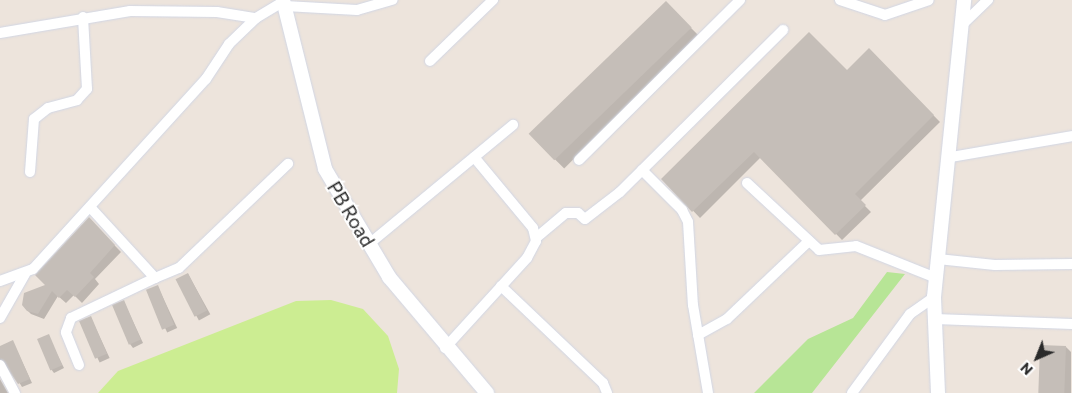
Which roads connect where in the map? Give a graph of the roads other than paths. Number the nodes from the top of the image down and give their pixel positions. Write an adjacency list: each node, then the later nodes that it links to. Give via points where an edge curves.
1 (137, 0): 10 (street)
2 (393, 0): 9 (street, via 371,10)
3 (493, 0): 16 (street)
4 (740, 0): 21 (street)
5 (840, 0): 6 (street, via 886,15)
6 (929, 0)
7 (964, 0): 13 (street)
8 (988, 0): 13 (street)
9 (284, 2): 12 (street); 29 (street, PB Road, via 325,169)
10 (130, 11): 11 (street); 12 (street, via 217,12)
11 (83, 17): 15 (street); 24 (street, via 87,89 77,100 48,108 34,119)
12 (256, 18): 26 (street)
13 (963, 24): 20 (street)
14 (783, 30): 23 (street)
15 (0, 33)
16 (430, 61)
17 (513, 124): 19 (street)
18 (1072, 136): 20 (street)
19 (474, 157): 27 (street, via 533,228); 29 (street)
20 (951, 157): 30 (street)
21 (580, 160)
22 (288, 164): 33 (street, via 179,268)
23 (642, 170): 27 (street, via 585,219 578,213 566,213); 41 (street, via 682,210 688,222)
24 (30, 172)
25 (746, 183): 28 (street)
26 (90, 207): 32 (street); 33 (street)
27 (536, 238): 36 (street, via 534,249)
28 (809, 241): 34 (street, via 819,250 856,246); 41 (street, via 727,319)
29 (369, 244): 42 (street, PB Road, via 389,277)
30 (938, 258): 31 (street, via 995,265); 34 (street)
31 (1072, 264)
32 (25, 274): 35 (street); 38 (street)
33 (155, 278): 44 (street, via 71,318 66,332)
34 (936, 278): 37 (street)
35 (0, 282)
36 (501, 286): 42 (street); 47 (street, via 603,383)
37 (934, 297): 39 (street); 49 (street, via 910,314)
38 (0, 318)
39 (935, 319): 40 (street); 50 (street)
40 (1072, 324)
41 (698, 335): 48 (street)
42 (445, 348): 46 (street, PB Road)
43 (0, 365): 45 (street)
44 (79, 365)
45 (15, 393)
46 (487, 393)
47 (607, 393)
48 (708, 393)
49 (852, 393)
50 (938, 393)

